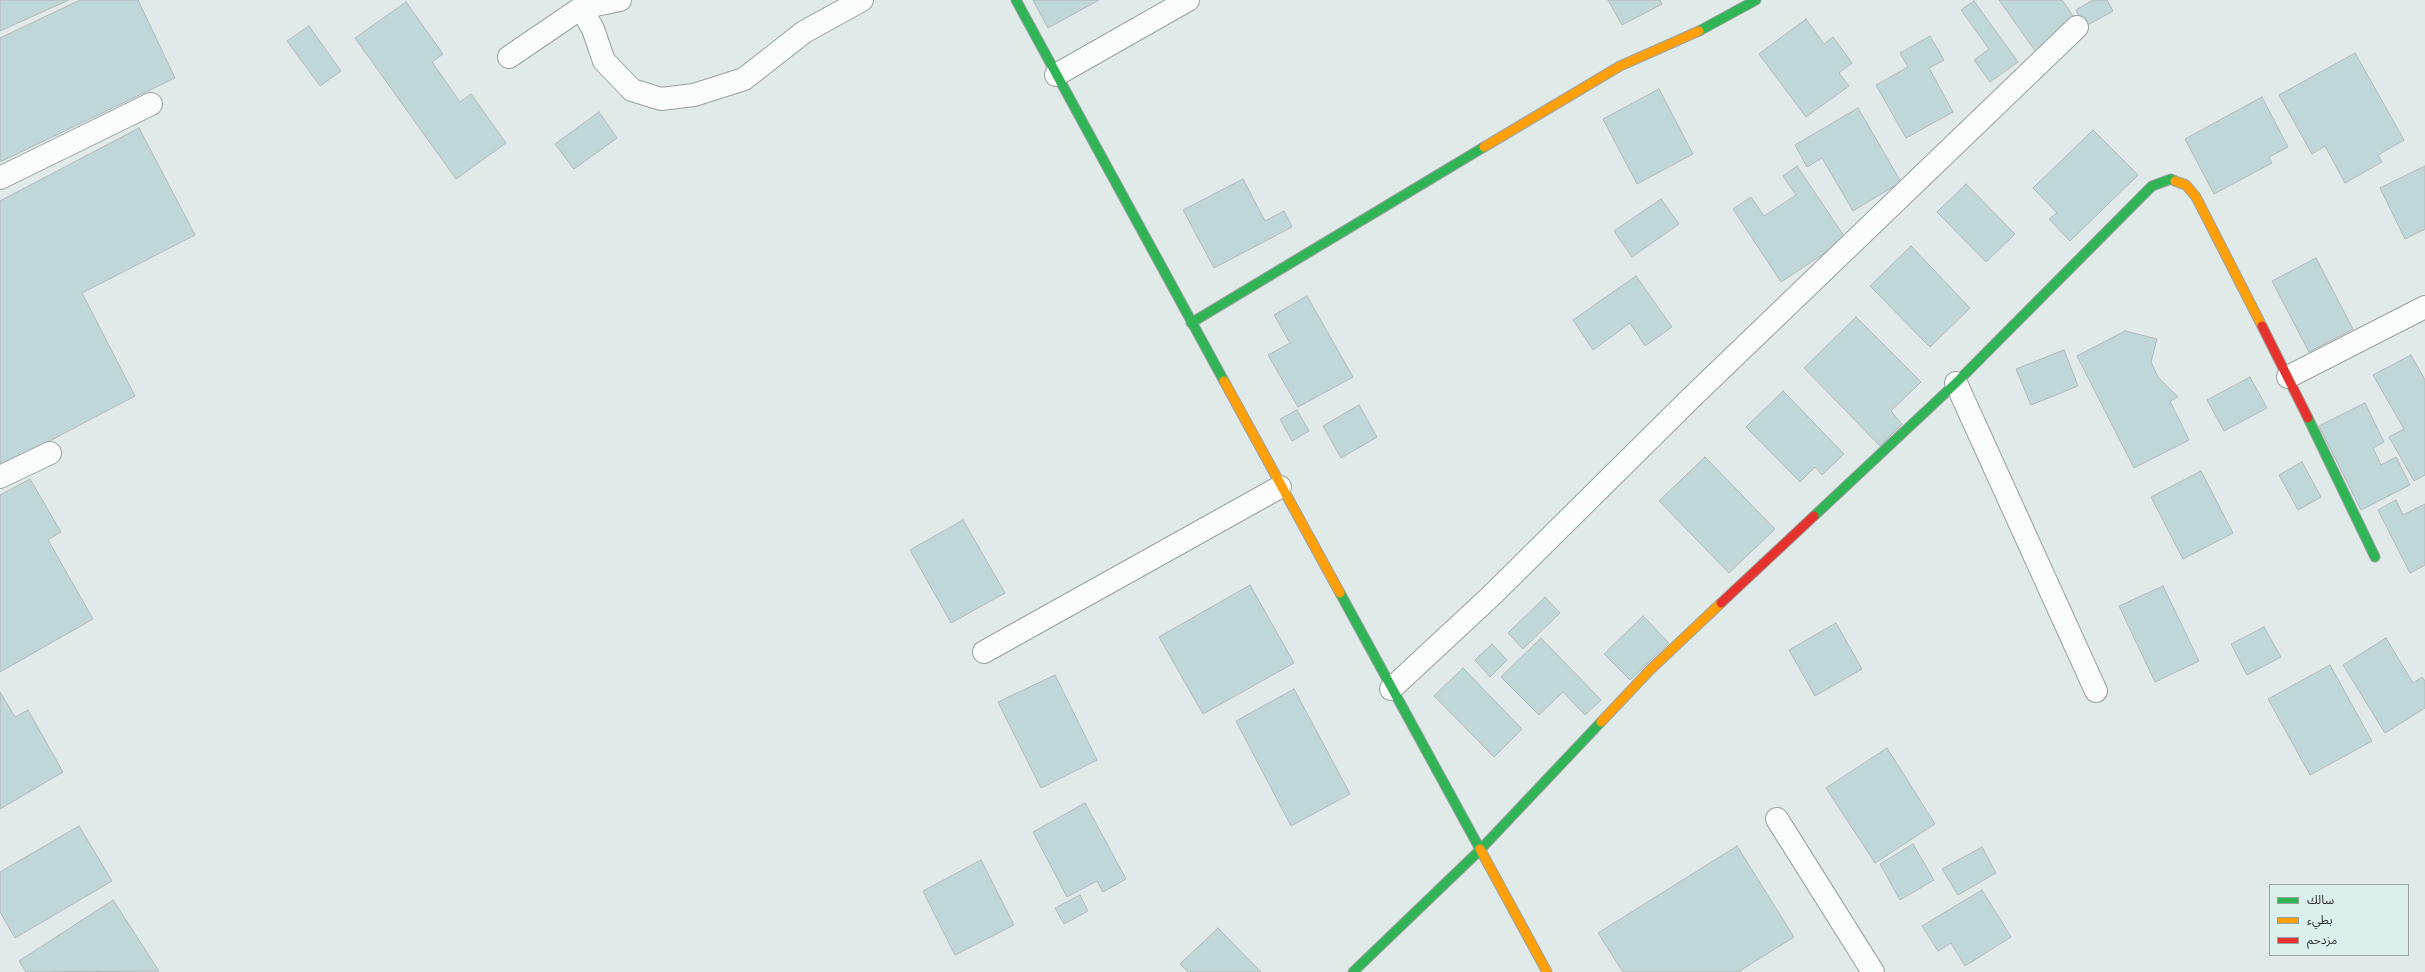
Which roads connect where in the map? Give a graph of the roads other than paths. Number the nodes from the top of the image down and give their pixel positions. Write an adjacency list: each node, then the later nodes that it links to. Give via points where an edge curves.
1 (620, 0): 6 (street)
2 (862, 0): 6 (street, via 804,32 744,79 694,95 661,100 632,90 604,61 593,28)
3 (1016, 0): 9 (street)
4 (1188, 0): 9 (street)
5 (1756, 0): 13 (street, via 1689,36 1620,66)
6 (581, 8): 8 (street)
7 (2077, 27): 21 (street, via 1690,398 1491,596)
8 (508, 56)
9 (1056, 75): 13 (street)
10 (152, 104): 11 (street)
11 (0, 178)
12 (2425, 307): 14 (street)
13 (1191, 323): 18 (street)
14 (2288, 377): 15 (street, via 2196,197 2186,185 2171,179 2152,186); 19 (street)
15 (1956, 383): 22 (street); 24 (street, via 1650,670)
16 (50, 453): 17 (street)
17 (0, 477)
18 (1280, 487): 20 (street); 21 (street)
19 (2375, 558)
20 (984, 652)
21 (1391, 689): 24 (street)
22 (2096, 691)
23 (1777, 819): 27 (street)
24 (1479, 851): 25 (street); 26 (street)
25 (1353, 972)
26 (1547, 972)
27 (1873, 972)

